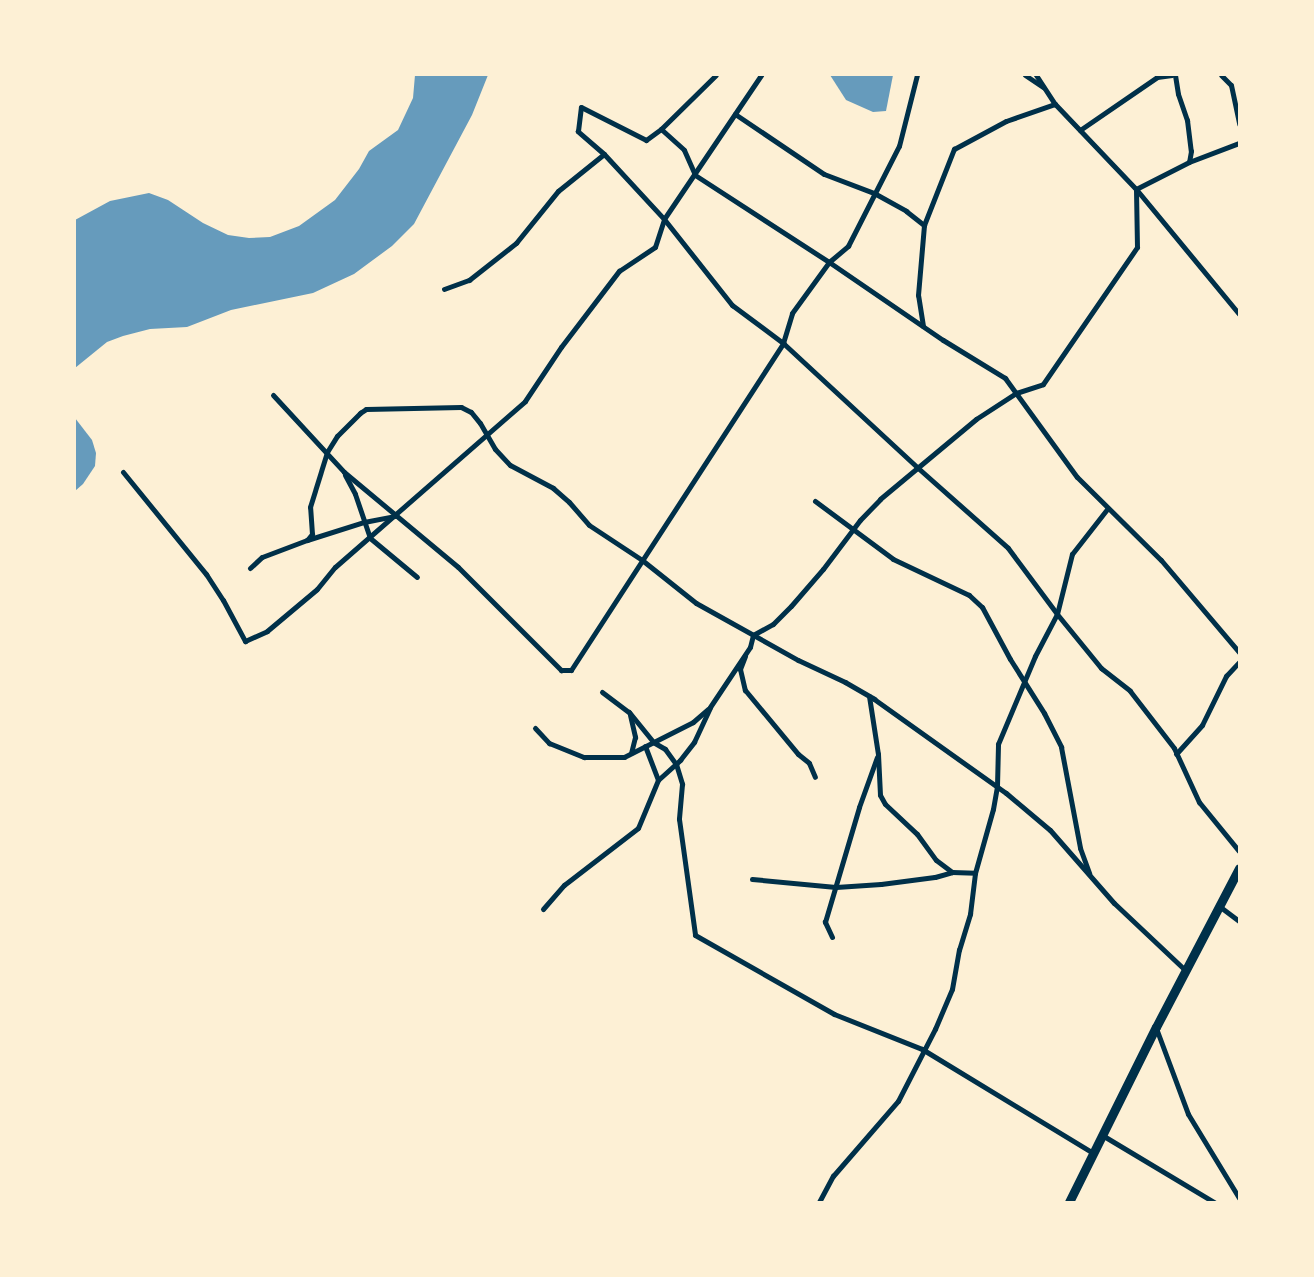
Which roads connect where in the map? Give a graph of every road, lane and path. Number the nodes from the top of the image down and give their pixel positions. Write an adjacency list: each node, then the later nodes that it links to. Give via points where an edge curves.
1 (716, 75): 12 (street)
2 (761, 75): 10 (street)
3 (917, 75): 19 (street, via 899,146)
4 (1025, 75): 8 (street)
5 (1036, 75): 8 (street)
6 (1174, 75): 13 (street, via 1157,77); 16 (street, via 1187,120 1191,151)
7 (1221, 75): 11 (street, via 1231,85)
8 (1046, 89): 9 (street)
9 (1055, 104): 13 (street); 21 (street, via 1006,122 954,150)
10 (735, 114): 17 (street); 19 (street, via 824,174)
11 (1239, 124)
12 (661, 129): 15 (street, via 646,140 581,107 578,132); 17 (street, via 684,150)
13 (1080, 130): 18 (street)
14 (1239, 143): 16 (street)
15 (604, 154): 20 (street); 23 (street, via 558,191 516,243 469,280)
16 (1189, 162): 18 (street)
17 (695, 174): 20 (street); 22 (street)
18 (1136, 189): 24 (street); 27 (street, via 1137,247 1044,384)
19 (874, 193): 21 (street); 22 (street, via 848,246)
20 (664, 219): 26 (street, via 732,305); 29 (street, via 655,247 619,271 525,401)
21 (924, 225): 25 (street, via 918,295)
22 (829, 262): 25 (street); 26 (street, via 792,313)
23 (444, 289)
24 (1239, 314)
25 (923, 326): 27 (street, via 1004,378)
26 (783, 343): 31 (street); 41 (street)
27 (1016, 394): 31 (street, via 976,419); 35 (street, via 1077,477)
28 (274, 395): 30 (street)
29 (486, 434): 30 (street, via 471,412 462,407 366,409 337,436); 36 (street); 41 (street, via 510,465 553,488 589,525)
30 (327, 452): 33 (street); 40 (street, via 310,506 312,534)
31 (918, 468): 38 (street, via 880,499); 44 (street, via 1008,548)
32 (123, 472): 39 (street, via 206,574 245,641 267,631)
33 (344, 472): 36 (street); 37 (street)
34 (815, 501): 38 (street)
35 (1108, 508): 44 (street, via 1072,554); 47 (street, via 1161,560)
36 (396, 516): 37 (street); 39 (street); 41 (street, via 458,567 566,672 576,664)
37 (364, 522): 39 (street); 40 (street)
38 (852, 530): 45 (street, via 791,606 773,624); 49 (street, via 893,558 969,595 982,607)
39 (370, 538): 43 (street)
40 (307, 540): 42 (street, via 262,557)
41 (642, 560): 45 (street, via 696,603)
42 (250, 568)
43 (417, 577)
44 (1057, 614): 49 (street); 59 (street, via 1101,668 1130,691)
45 (753, 635): 46 (street); 51 (street)
46 (750, 647): 52 (street); 61 (street, via 740,669 745,690 809,763)
47 (1239, 652)
48 (1239, 662): 59 (street, via 1226,676 1202,725)
49 (1024, 682): 63 (street, via 998,744); 68 (street, via 1061,747 1080,848)
50 (602, 692): 53 (street)
51 (869, 696): 58 (street); 63 (street)
52 (710, 707): 55 (street, via 692,722); 60 (street, via 694,742)
53 (629, 712): 55 (street); 57 (street, via 635,736)
54 (535, 728): 57 (street, via 549,743 584,757 624,757)
55 (654, 742): 56 (street); 60 (street, via 665,749)
56 (644, 746): 57 (street); 62 (street)
57 (631, 753)
58 (878, 754): 66 (street, via 880,796 885,804 917,834 936,860); 70 (street)
59 (1176, 754): 64 (street, via 1199,802)
60 (676, 764): 62 (street); 77 (street, via 682,784 679,819 695,935 834,1014)
61 (815, 777)
62 (658, 780): 72 (street, via 638,828 564,885)
63 (997, 786): 67 (street); 68 (street, via 1050,830)
64 (1239, 851)
65 (1239, 868): 71 (main road)
66 (952, 872): 67 (street); 70 (street, via 926,879)
67 (975, 873): 77 (street, via 970,914 956,973)
68 (1091, 878): 75 (street)
69 (752, 879): 70 (street)
70 (836, 887): 74 (street, via 825,922)
71 (1219, 906): 73 (street); 75 (main road)
72 (543, 910)
73 (1239, 921)
74 (832, 938)
75 (1185, 970): 76 (main road)
76 (1156, 1027): 78 (main road); 80 (street, via 1188,1114)
77 (924, 1050): 79 (street); 81 (street, via 898,1101 833,1176)
78 (1102, 1135): 79 (main road); 83 (street)
79 (1094, 1153): 82 (main road)
80 (1239, 1198)
81 (819, 1202)
82 (1069, 1202)
83 (1214, 1202)

